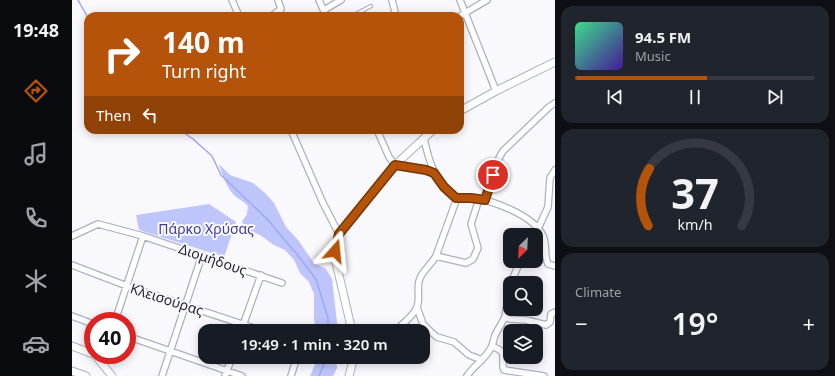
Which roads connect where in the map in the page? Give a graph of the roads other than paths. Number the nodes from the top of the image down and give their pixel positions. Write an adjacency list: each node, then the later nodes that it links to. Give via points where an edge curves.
1 (232, 0): 9 (street)
2 (278, 0): 10 (street, via 281,9)
3 (319, 0): 11 (street)
4 (341, 0): 12 (street)
5 (392, 0): 14 (street)
6 (460, 0): 15 (street)
7 (487, 0): 15 (street)
8 (371, 6): 13 (lane)
9 (237, 12)
10 (277, 12)
11 (325, 12)
12 (326, 12)
13 (360, 12)
14 (395, 12)
15 (466, 13): 17 (street)
16 (555, 62): 17 (street)
17 (496, 91): 19 (street)
18 (555, 103): 28 (street, via 503,151)
19 (464, 109)
20 (293, 134): 30 (street)
21 (379, 134): 24 (street, via 389,158)
22 (428, 134): 23 (street)
23 (424, 138): 24 (street); 26 (street)
24 (395, 165): 26 (street); 30 (street)
25 (555, 170): 29 (street, via 550,178 548,207)
26 (434, 173): 27 (street)
27 (456, 198): 28 (street); 35 (street)
28 (482, 200): 29 (street, via 508,208); 35 (street, via 472,221 478,248 473,259 466,263)
29 (538, 228)
30 (339, 234): 49 (street, via 335,258)
31 (72, 236): 32 (street, Διομήδους, via 98,224)
32 (143, 236): 34 (street, Διομήδους); 40 (street)
33 (543, 237): 37 (street, via 546,260 548,264)
34 (202, 255): 38 (street, Διομήδους); 41 (street)
35 (436, 256): 42 (street, via 418,282)
36 (72, 265): 40 (street, Κλεισούρας)
37 (555, 266)
38 (261, 275): 39 (street, Διομήδους); 48 (street)
39 (282, 283)
40 (126, 286): 41 (street, Κλεισούρας); 43 (street)
41 (185, 305): 48 (street, Κλεισούρας); 55 (street)
42 (417, 307): 50 (street); 56 (street, via 423,324 437,337 454,342 469,355)
43 (118, 312)
44 (555, 312): 46 (street, via 551,314 550,322 546,325)
45 (72, 316): 47 (street)
46 (505, 317): 53 (street)
47 (84, 321)
48 (244, 324)
49 (350, 324)
50 (402, 324)
51 (136, 339): 55 (street)
52 (72, 346): 54 (street)
53 (492, 346): 56 (street); 69 (street, via 503,354 504,370)
54 (84, 351)
55 (170, 351): 61 (street); 64 (street)
56 (482, 360): 68 (street)
57 (104, 364): 63 (street)
58 (295, 364): 66 (street)
59 (352, 364): 67 (street)
60 (72, 371): 62 (street)
61 (226, 373): 65 (street)
62 (86, 376)
63 (112, 376)
64 (162, 376)
65 (242, 376)
66 (291, 376)
67 (349, 376)
68 (467, 376)
69 (544, 376)

